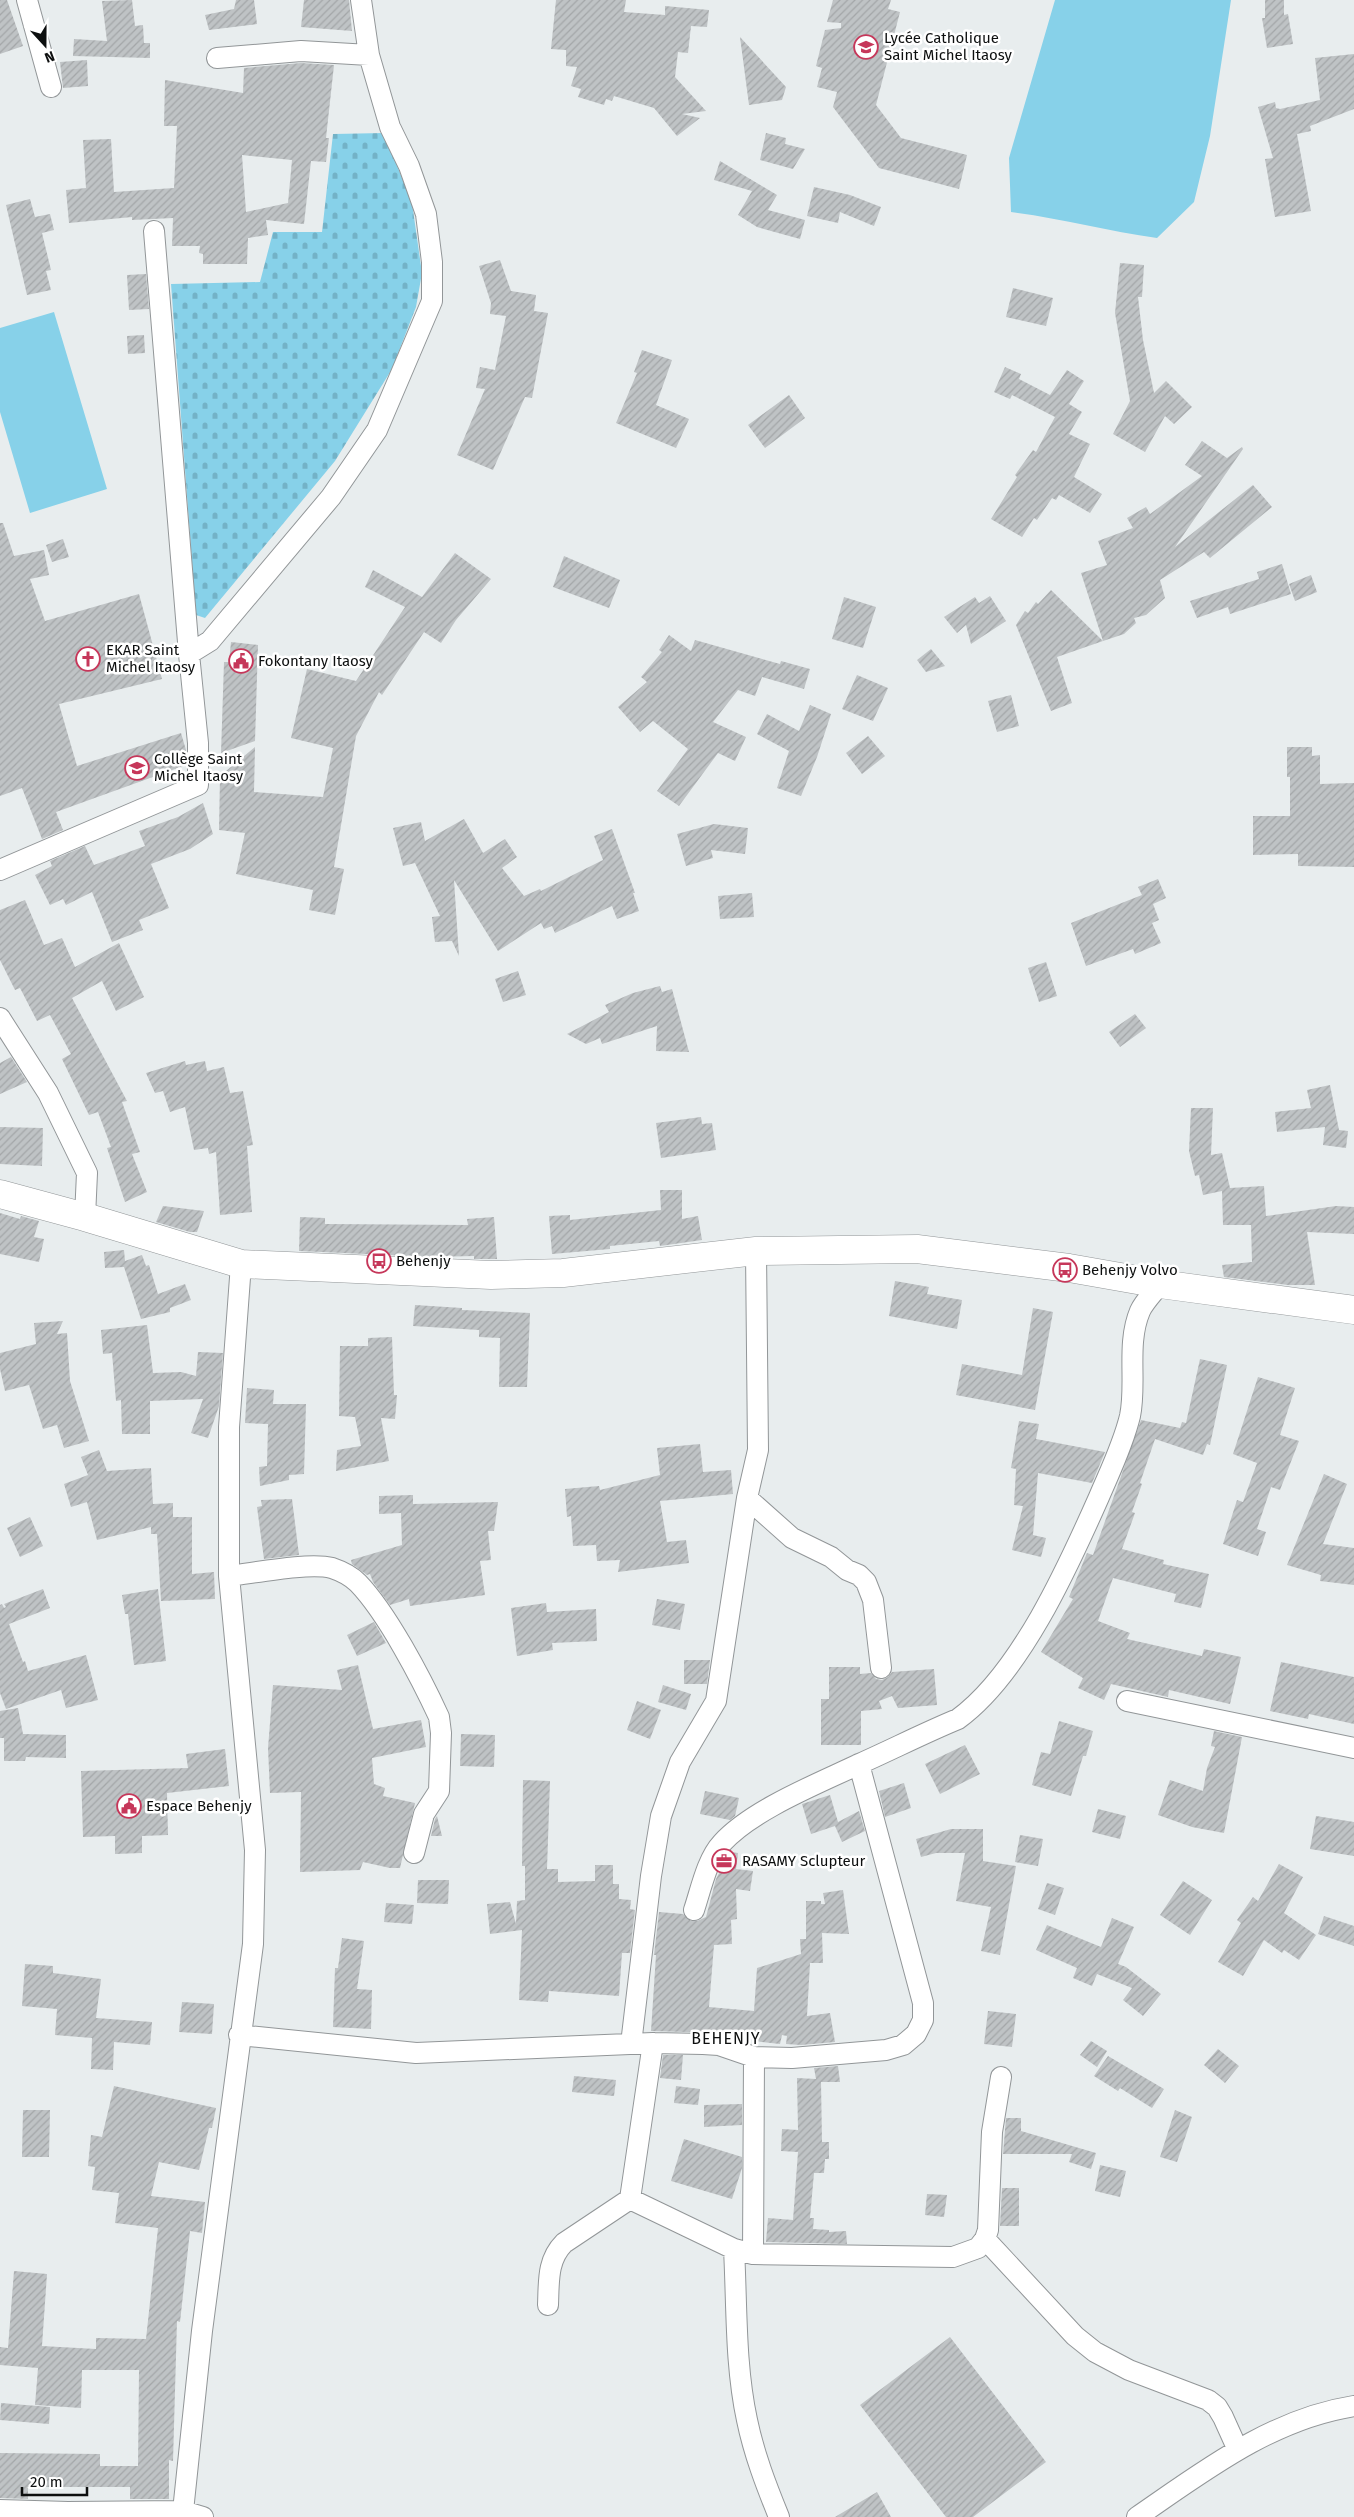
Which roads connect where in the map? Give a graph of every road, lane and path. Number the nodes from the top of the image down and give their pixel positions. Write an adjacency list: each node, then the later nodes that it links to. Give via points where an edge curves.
1 (27, 0): 5 (street)
2 (362, 0): 3 (street)
3 (369, 55): 4 (street, via 302,51); 7 (street, via 390,127 409,166 426,214 432,262 432,301 377,430 331,497 210,641)
4 (217, 58)
5 (52, 87)
6 (154, 231): 7 (street)
7 (190, 654): 8 (street, via 198,743 198,785)
8 (0, 870)
9 (0, 1018): 11 (street, via 48,1093 87,1173)
10 (0, 1194): 11 (street)
11 (85, 1217): 13 (street)
12 (756, 1251): 13 (street, via 563,1273 491,1275); 14 (street, via 917,1249 1068,1268); 16 (street, via 758,1450)
13 (241, 1264): 17 (street, via 229,1427)
14 (1160, 1284): 15 (street); 21 (street, via 1140,1310 1135,1328 1130,1414 1122,1443 1084,1532 1016,1656 977,1706 958,1719)
15 (1354, 1310)
16 (747, 1498): 18 (street, via 792,1538 831,1557 866,1582 874,1600); 26 (street, via 716,1701 680,1762 661,1816)
17 (229, 1576): 22 (street, via 314,1566 330,1568 357,1582 369,1597 439,1717 442,1733 439,1791 424,1814); 24 (street, via 255,1850 253,1944)
18 (881, 1668)
19 (1127, 1701): 20 (street)
20 (1354, 1748)
21 (859, 1764): 23 (street, via 774,1805 731,1834 720,1844 713,1858); 27 (street, via 924,2003 923,2020 916,2034 903,2045 886,2050)
22 (414, 1853)
23 (694, 1910)
24 (240, 2034): 26 (street, via 416,2053); 36 (street, via 202,2331)
25 (653, 2043): 26 (street); 27 (street, via 720,2045); 29 (street)
26 (631, 2044)
27 (754, 2058): 31 (street)
28 (1001, 2077): 30 (street, via 992,2132)
29 (630, 2199): 31 (street); 32 (street, via 564,2243 556,2252 551,2263)
30 (985, 2239): 31 (street, via 978,2248 953,2256); 34 (street, via 1075,2336 1095,2352 1129,2370 1208,2400 1217,2407)
31 (744, 2252): 38 (street, via 739,2353 746,2419 761,2474)
32 (548, 2305)
33 (1354, 2406): 34 (street, via 1294,2422)
34 (1237, 2448): 39 (street)
35 (0, 2510): 36 (street)
36 (185, 2514): 37 (street)
37 (203, 2517)
38 (779, 2517)
39 (1137, 2517)

